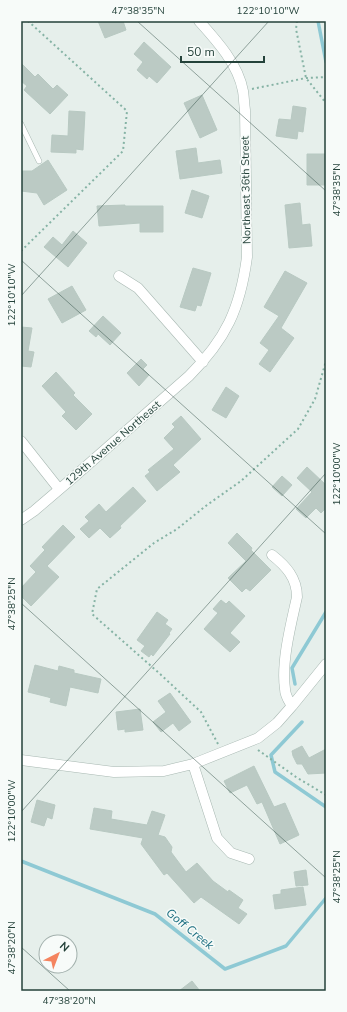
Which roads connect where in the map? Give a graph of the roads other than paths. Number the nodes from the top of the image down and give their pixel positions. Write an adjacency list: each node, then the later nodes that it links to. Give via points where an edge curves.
1 (199, 21): 5 (street, Northeast 36th Street, via 229,58 243,91 247,257 238,302 230,324)
2 (21, 124): 3 (lane)
3 (39, 161)
4 (119, 276): 5 (street, via 138,288)
5 (203, 362): 7 (street, 129th Avenue Northeast)
6 (21, 441): 7 (street)
7 (59, 489): 8 (street, 129th Avenue Northeast)
8 (21, 520)
9 (272, 555): 11 (street, via 286,566 297,588 284,676 284,690)
10 (326, 664): 11 (street)
11 (292, 706): 13 (street, via 258,738)
12 (21, 760): 13 (street, via 114,772 164,771)
13 (193, 764): 14 (street, via 217,838 231,853)
14 (249, 858)

